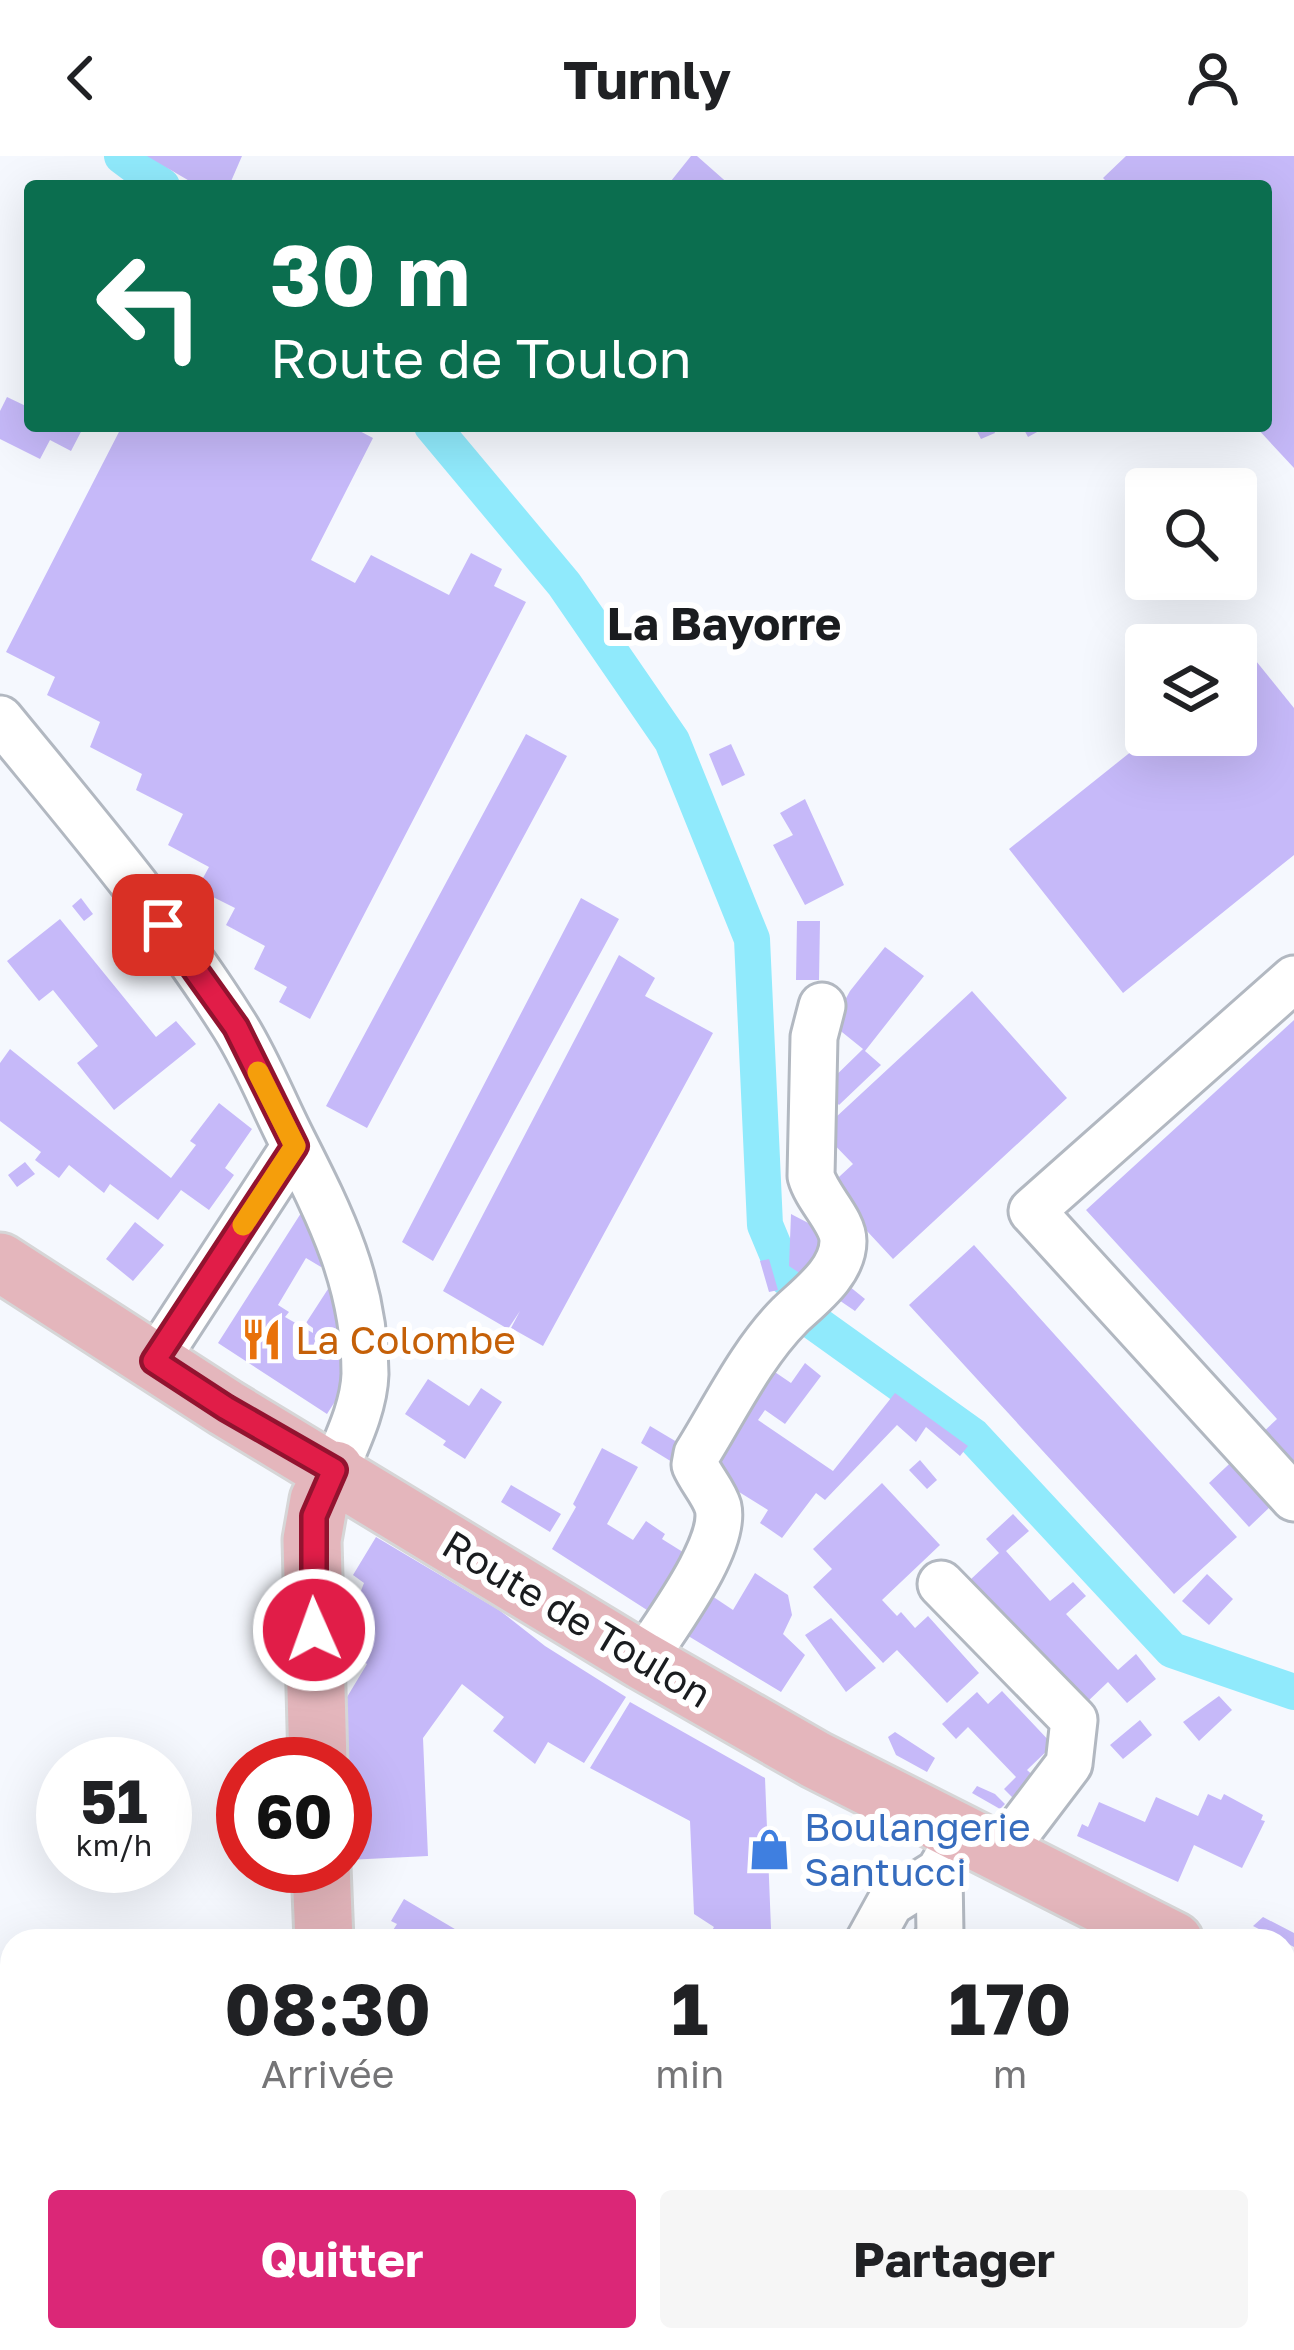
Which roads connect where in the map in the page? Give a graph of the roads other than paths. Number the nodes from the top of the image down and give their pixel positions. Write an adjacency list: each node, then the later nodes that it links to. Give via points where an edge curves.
1 (0, 719): 4 (street, via 114,857 236,1027)
2 (1294, 979): 9 (street, via 1032,1211)
3 (822, 1006): 12 (street, via 811,1176 843,1234 842,1251 786,1318 698,1454 694,1465 717,1503 713,1547)
4 (295, 1146): 6 (street); 8 (street, via 326,1202 358,1306 365,1377)
5 (0, 1262): 6 (main road, Route de Toulon)
6 (154, 1361): 7 (main road, Route de Toulon)
7 (226, 1408): 8 (main road, Route de Toulon); 10 (main road)
8 (334, 1470): 10 (main road); 12 (main road, Route de Toulon)
9 (1294, 1498)
10 (312, 1540): 13 (main road)
11 (941, 1584): 14 (street, via 1073,1720 1069,1764)
12 (643, 1661): 14 (main road, Route de Toulon)
13 (317, 1737)
14 (967, 1854): 17 (street, via 890,1903); 18 (street); 19 (main road, Route de Toulon)
15 (322, 1893): 16 (main road)
16 (324, 1929)
17 (875, 1929)
18 (942, 1929)
19 (1145, 1929)

